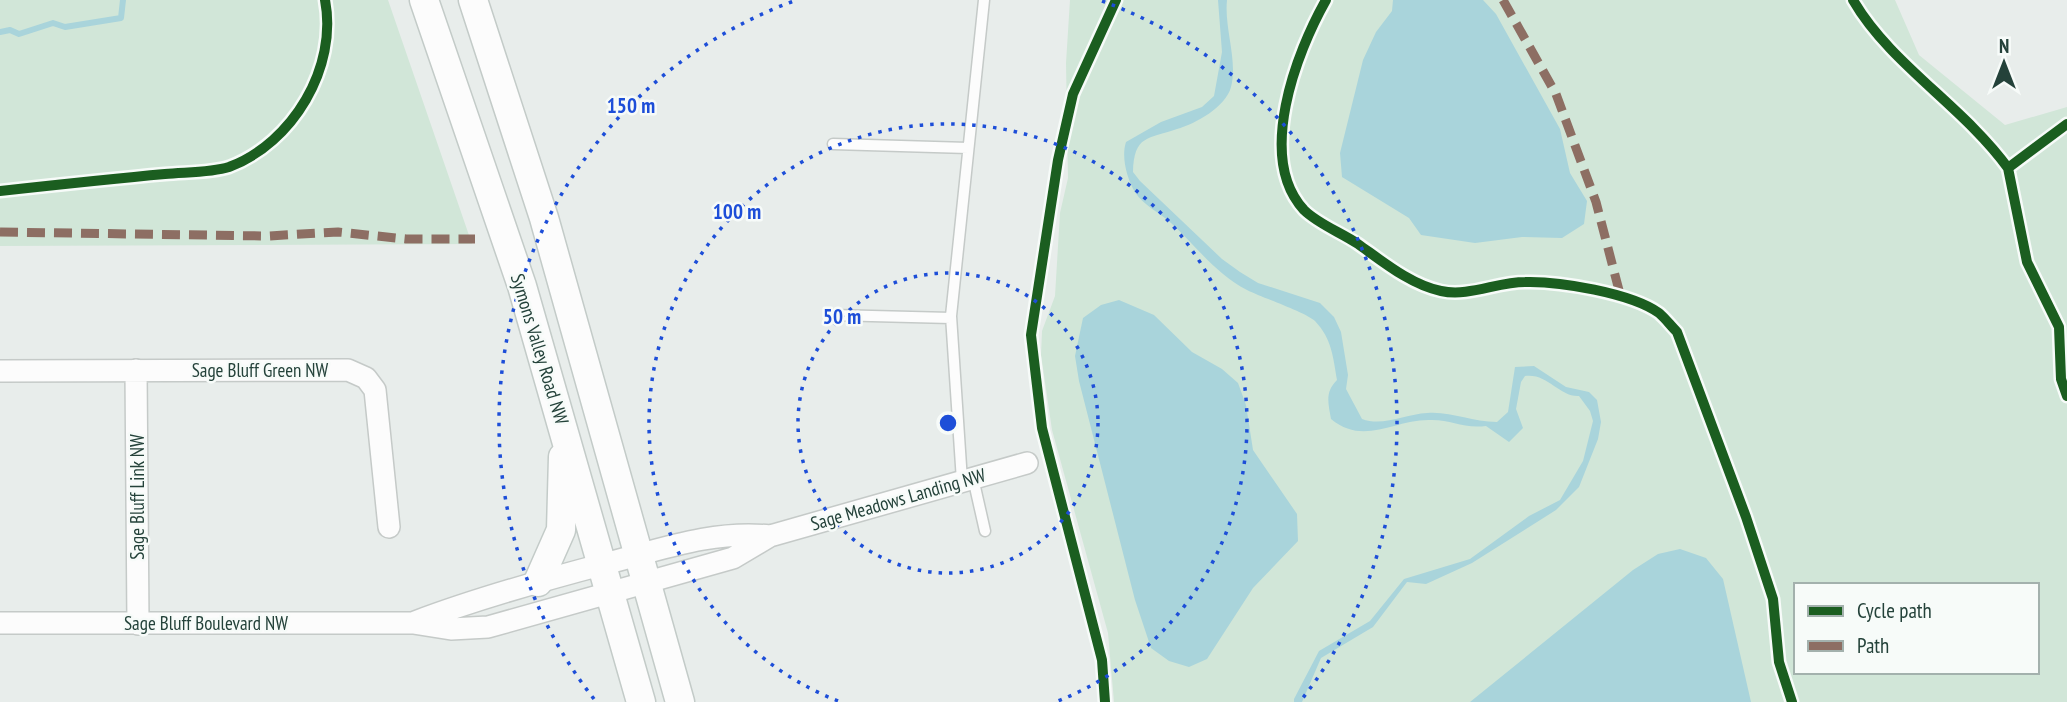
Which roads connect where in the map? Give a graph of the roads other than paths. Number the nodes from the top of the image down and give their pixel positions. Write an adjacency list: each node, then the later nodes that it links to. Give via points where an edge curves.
1 (424, 0): 10 (main road, Symons Valley Road NW, via 522,286)
2 (473, 0): 16 (main road, Symons Valley Road NW, via 540,205)
3 (984, 0): 5 (lane)
4 (833, 144): 5 (lane)
5 (968, 148): 7 (lane)
6 (832, 315): 7 (lane)
7 (951, 318): 12 (lane)
8 (136, 370): 9 (street, Sage Bluff Green NW); 13 (street, Sage Bluff Green NW, via 348,370 366,378 375,390); 23 (street, Sage Bluff Link NW)
9 (0, 371)
10 (564, 430): 17 (main road, Symons Valley Road NW); 18 (main road, via 561,530)
11 (1027, 463): 12 (street, Sage Meadows Landing NW)
12 (967, 479): 14 (lane); 15 (street, Sage Meadows Landing NW)
13 (389, 527)
14 (985, 531)
15 (770, 536): 16 (street, Sage Meadows Landing NW, via 721,534); 19 (street, Sage Meadows Landing NW, via 733,558)
16 (639, 555): 17 (street, Sage Bluff Boulevard NW); 19 (main road, Symons Valley Road NW)
17 (601, 565): 18 (street, Sage Bluff Boulevard NW); 20 (main road, Symons Valley Road NW)
18 (538, 582): 22 (street, Sage Bluff Boulevard NW)
19 (647, 583): 20 (street, Sage Bluff Boulevard NW); 25 (main road, Symons Valley Road NW)
20 (610, 594): 22 (street, Sage Bluff Boulevard NW, via 479,629); 24 (main road, Symons Valley Road NW)
21 (0, 623): 23 (street, Sage Bluff Boulevard NW)
22 (413, 623): 23 (street, Sage Bluff Boulevard NW)
23 (138, 624)
24 (641, 702)
25 (680, 702)

